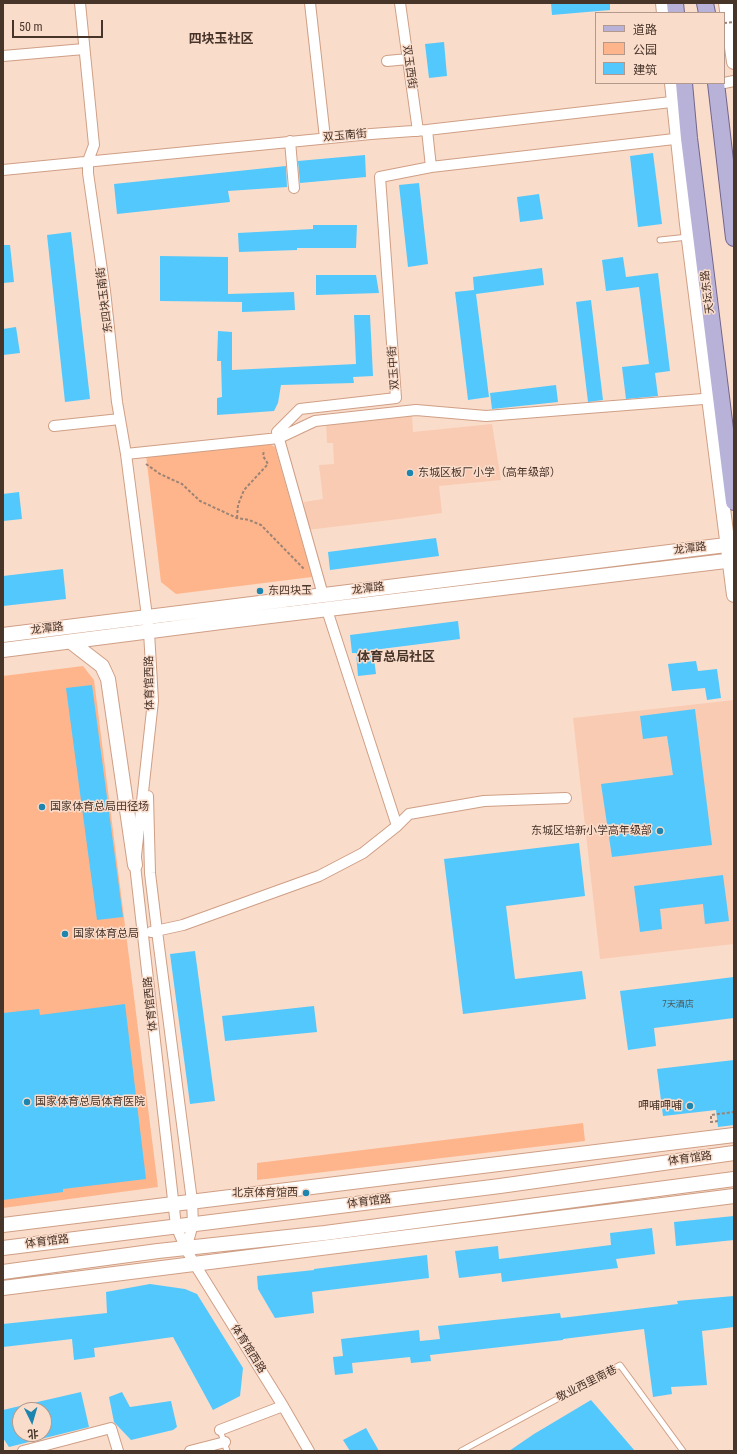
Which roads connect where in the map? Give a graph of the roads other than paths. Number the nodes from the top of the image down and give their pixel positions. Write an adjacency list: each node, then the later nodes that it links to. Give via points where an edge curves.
1 (80, 3): 5 (street, 东四块玉南街)
2 (310, 3): 15 (street)
3 (400, 3): 7 (street, 双玉西街)
4 (726, 3): 9 (street)
5 (84, 49): 6 (street); 18 (street, 东四块玉南街, via 94,145)
6 (3, 56)
7 (408, 59): 8 (street); 14 (street, 双玉西街)
8 (387, 61)
9 (734, 62)
10 (672, 84): 13 (street)
11 (684, 84): 13 (main road, 天坛东路)
12 (719, 84): 23 (main road)
13 (680, 101): 14 (street, 双玉南街); 16 (main road, 天坛东路)
14 (422, 131): 15 (street, 双玉南街); 19 (street)
15 (325, 138): 17 (street, 双玉南街)
16 (684, 138): 19 (street); 22 (street); 25 (main road, 天坛东路)
17 (290, 141): 18 (street, 双玉南街); 21 (street)
18 (88, 160): 20 (street, 双玉南街); 26 (street, 东四块玉南街)
19 (431, 167): 28 (street, 双玉中街, via 380,177 396,398 300,409 277,432)
20 (3, 170)
21 (294, 188)
22 (689, 237): 24 (lane); 25 (street)
23 (734, 238)
24 (660, 240)
25 (715, 398): 28 (street, via 486,416 416,410 315,421); 30 (main road, 天坛东路); 31 (street)
26 (120, 419): 27 (street); 29 (street, 东四块玉南街)
27 (54, 426)
28 (279, 438): 29 (street); 33 (street)
29 (126, 454): 36 (street, 东四块玉南街)
30 (734, 502)
31 (731, 544): 32 (street); 33 (street, 龙潭路)
32 (732, 561): 34 (street); 35 (street, 龙潭路)
33 (323, 595): 36 (street, 龙潭路)
34 (734, 595)
35 (327, 610): 37 (street, 龙潭路); 43 (street)
36 (147, 617): 37 (street, 东四块玉南街); 38 (street, 龙潭路)
37 (149, 632): 39 (street, 龙潭路); 41 (street, 体育馆西路, via 153,701)
38 (3, 635)
39 (71, 642): 40 (street, 龙潭路); 44 (street, via 102,666 108,679)
40 (3, 650)
41 (148, 758): 44 (street, 体育馆西路); 45 (street, 体育馆西路, via 150,874)
42 (566, 798): 43 (street, via 484,800 409,814)
43 (396, 826): 45 (street, via 363,853 319,876 183,925)
44 (135, 865): 46 (street, 体育馆西路)
45 (157, 931): 46 (street); 51 (street, 体育馆西路)
46 (143, 933): 52 (street, 体育馆西路)
47 (734, 1135): 51 (street)
48 (734, 1153): 53 (street, 体育馆路, via 500,1186)
49 (734, 1179): 57 (street)
50 (734, 1196): 58 (street)
51 (192, 1201): 52 (street); 53 (street, 体育馆西路)
52 (173, 1204): 54 (street); 55 (street, 体育馆西路)
53 (193, 1224): 55 (street, 体育馆路); 57 (street, 体育馆西路)
54 (3, 1225)
55 (176, 1226): 56 (street, 体育馆路); 57 (street, 体育馆西路)
56 (3, 1248)
57 (186, 1249): 58 (street, 体育馆西路); 59 (street)
58 (194, 1263): 60 (street); 61 (street, 体育馆西路)
59 (3, 1272)
60 (3, 1288)
61 (283, 1406): 62 (street); 67 (street, 体育馆西路)
62 (220, 1430): 63 (lane)
63 (226, 1446): 66 (street)
64 (23, 1451): 65 (street, via 111,1428)
65 (118, 1451)
66 (190, 1451)
67 (309, 1451)
68 (461, 1451): 69 (lane, 敬业西里南巷, via 620,1365)
69 (683, 1451)

